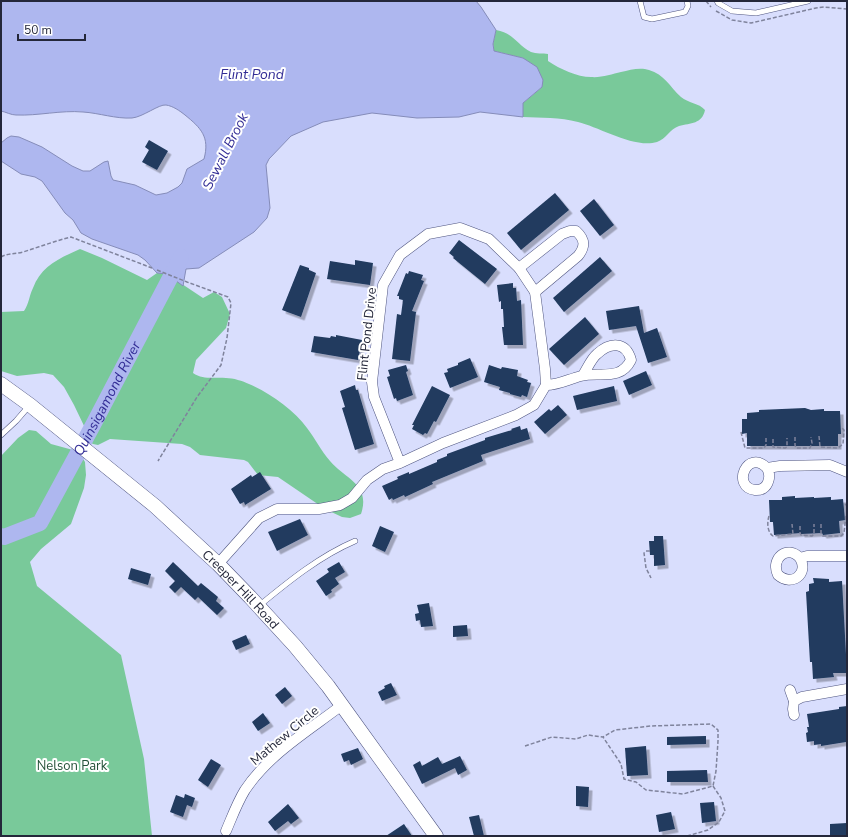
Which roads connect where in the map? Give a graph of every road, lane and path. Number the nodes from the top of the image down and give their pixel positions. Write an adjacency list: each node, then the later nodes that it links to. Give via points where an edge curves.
1 (641, 1): 2 (lane, via 644,17 652,19 685,12)
2 (687, 1)
3 (717, 1): 4 (lane, via 732,11 756,13)
4 (808, 1)
5 (824, 7): 6 (path)
6 (847, 9)
7 (1, 257): 8 (path, via 72,237)
8 (152, 268)
9 (519, 268): 11 (street, Flint Pond Drive); 11 (street, via 562,234 576,230 580,234 585,245 582,251); 26 (street, Flint Pond Drive, via 489,239 460,228 428,234 400,255 383,285 372,382 374,397)
10 (156, 270): 25 (path, via 228,297 231,303 221,365 197,397)
11 (535, 292): 14 (street, Flint Pond Drive)
12 (583, 375): 14 (street)
13 (1, 384): 15 (street, Creeper Hill Road)
14 (546, 386): 26 (street, via 534,405 518,415 443,443)
15 (30, 405): 18 (lane); 39 (street, Creeper Hill Road, via 155,506)
16 (842, 428): 20 (path, via 843,444 838,448 820,447)
17 (741, 432): 19 (path, via 745,448 764,448)
18 (1, 435)
19 (766, 436)
20 (819, 436)
21 (795, 437): 22 (path, via 796,448 810,448)
22 (811, 437)
23 (787, 438): 24 (path, via 785,448 773,448)
24 (773, 439)
25 (158, 461)
26 (400, 463): 39 (street, via 383,469 367,480 352,498 340,505 319,509 277,509 259,518)
27 (767, 468): 28 (street, via 830,465)
28 (847, 472)
29 (846, 515): 33 (path, via 841,536 823,536)
30 (769, 516): 31 (path, via 769,531 773,536 793,534)
31 (792, 524)
32 (814, 524): 34 (path, via 812,536 801,535)
33 (821, 524)
34 (800, 526)
35 (355, 540): 41 (lane, via 315,564)
36 (650, 551): 40 (path, via 644,553 646,568)
37 (847, 556): 38 (street)
38 (800, 558)
39 (218, 564): 41 (street, Creeper Hill Road)
40 (651, 578)
41 (259, 606): 45 (street, Creeper Hill Road)
42 (847, 689): 44 (street, via 802,697)
43 (790, 690): 44 (street)
44 (794, 701): 46 (street)
45 (342, 705): 50 (street, Mathew Circle, via 287,746 257,774 237,806); 51 (street, Creeper Hill Road)
46 (794, 715)
47 (603, 737): 48 (path, via 552,737); 49 (path, via 621,764 624,779 636,782 646,790 683,794); 49 (path, via 615,730 711,724 718,730)
48 (526, 746)
49 (713, 786): 52 (path, via 721,798 725,811 719,822 708,830)
50 (226, 831)
51 (436, 836)
52 (687, 836)

